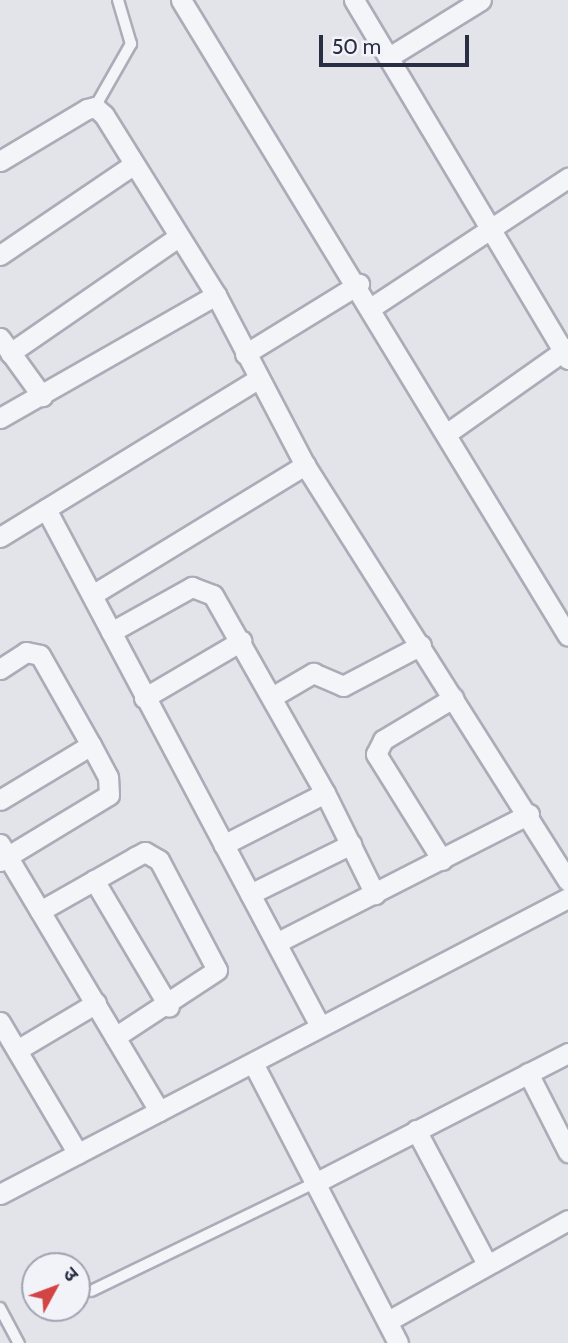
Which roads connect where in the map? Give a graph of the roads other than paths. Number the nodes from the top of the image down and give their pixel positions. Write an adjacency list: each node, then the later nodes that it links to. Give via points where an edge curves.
1 (118, 0): 6 (lane, via 131,44)
2 (181, 0): 13 (street)
3 (354, 0): 5 (street)
4 (481, 0): 5 (street)
5 (389, 57): 10 (street)
6 (96, 107): 7 (street); 8 (street)
7 (0, 161)
8 (133, 165): 11 (street); 12 (street)
9 (568, 178): 10 (street)
10 (489, 226): 15 (street); 17 (street)
11 (178, 237): 14 (street); 16 (street)
12 (0, 255)
13 (359, 284): 15 (street); 18 (street)
14 (216, 295): 18 (street); 20 (street)
15 (372, 307): 22 (street)
16 (5, 345): 20 (street)
17 (567, 353): 22 (street)
18 (244, 354): 19 (street)
19 (256, 380): 23 (street); 24 (street)
20 (42, 396): 21 (street)
21 (0, 418)
22 (446, 434): 28 (street)
23 (305, 465): 26 (street); 30 (street)
24 (46, 509): 25 (street); 26 (street)
25 (0, 537)
26 (92, 595): 27 (street)
27 (111, 632): 29 (street, via 192,587 213,595); 33 (street)
28 (568, 636)
29 (241, 641): 32 (street); 33 (street)
30 (421, 645): 32 (street, via 343,686 313,674); 34 (street)
31 (0, 669): 35 (street, via 26,652 40,656)
32 (272, 697): 36 (street)
33 (144, 698): 40 (street)
34 (453, 698): 38 (street); 42 (street, via 383,740 376,754)
35 (91, 745): 37 (street); 41 (street, via 108,777 109,795)
36 (325, 793): 39 (street); 40 (street)
37 (0, 800)
38 (529, 814): 42 (street); 44 (street)
39 (351, 844): 45 (street); 46 (street)
40 (223, 845): 45 (street)
41 (2, 854): 48 (street)
42 (442, 860): 46 (street)
43 (94, 880): 48 (street); 51 (street); 51 (street, via 145,852 159,860 217,970)
44 (568, 881)
45 (250, 894): 49 (street)
46 (375, 894): 49 (street)
47 (568, 898): 53 (street)
48 (40, 911): 50 (street)
49 (276, 943): 53 (street)
50 (96, 1003): 54 (street); 55 (street)
51 (169, 1007): 54 (street)
52 (0, 1023): 55 (street)
53 (320, 1026): 57 (street)
54 (115, 1037): 59 (street)
55 (17, 1050): 62 (street)
56 (568, 1053): 58 (street)
57 (253, 1063): 59 (street); 63 (street)
58 (528, 1073): 60 (street); 61 (street)
59 (159, 1111): 62 (street)
60 (415, 1130): 63 (street); 66 (street)
61 (568, 1152)
62 (78, 1154): 64 (street)
63 (317, 1182): 67 (lane); 69 (street)
64 (0, 1194)
65 (568, 1220): 66 (street)
66 (487, 1264): 69 (street)
67 (91, 1291)
68 (0, 1308): 70 (lane)
69 (388, 1321): 71 (street)
70 (19, 1343)
71 (398, 1343)

